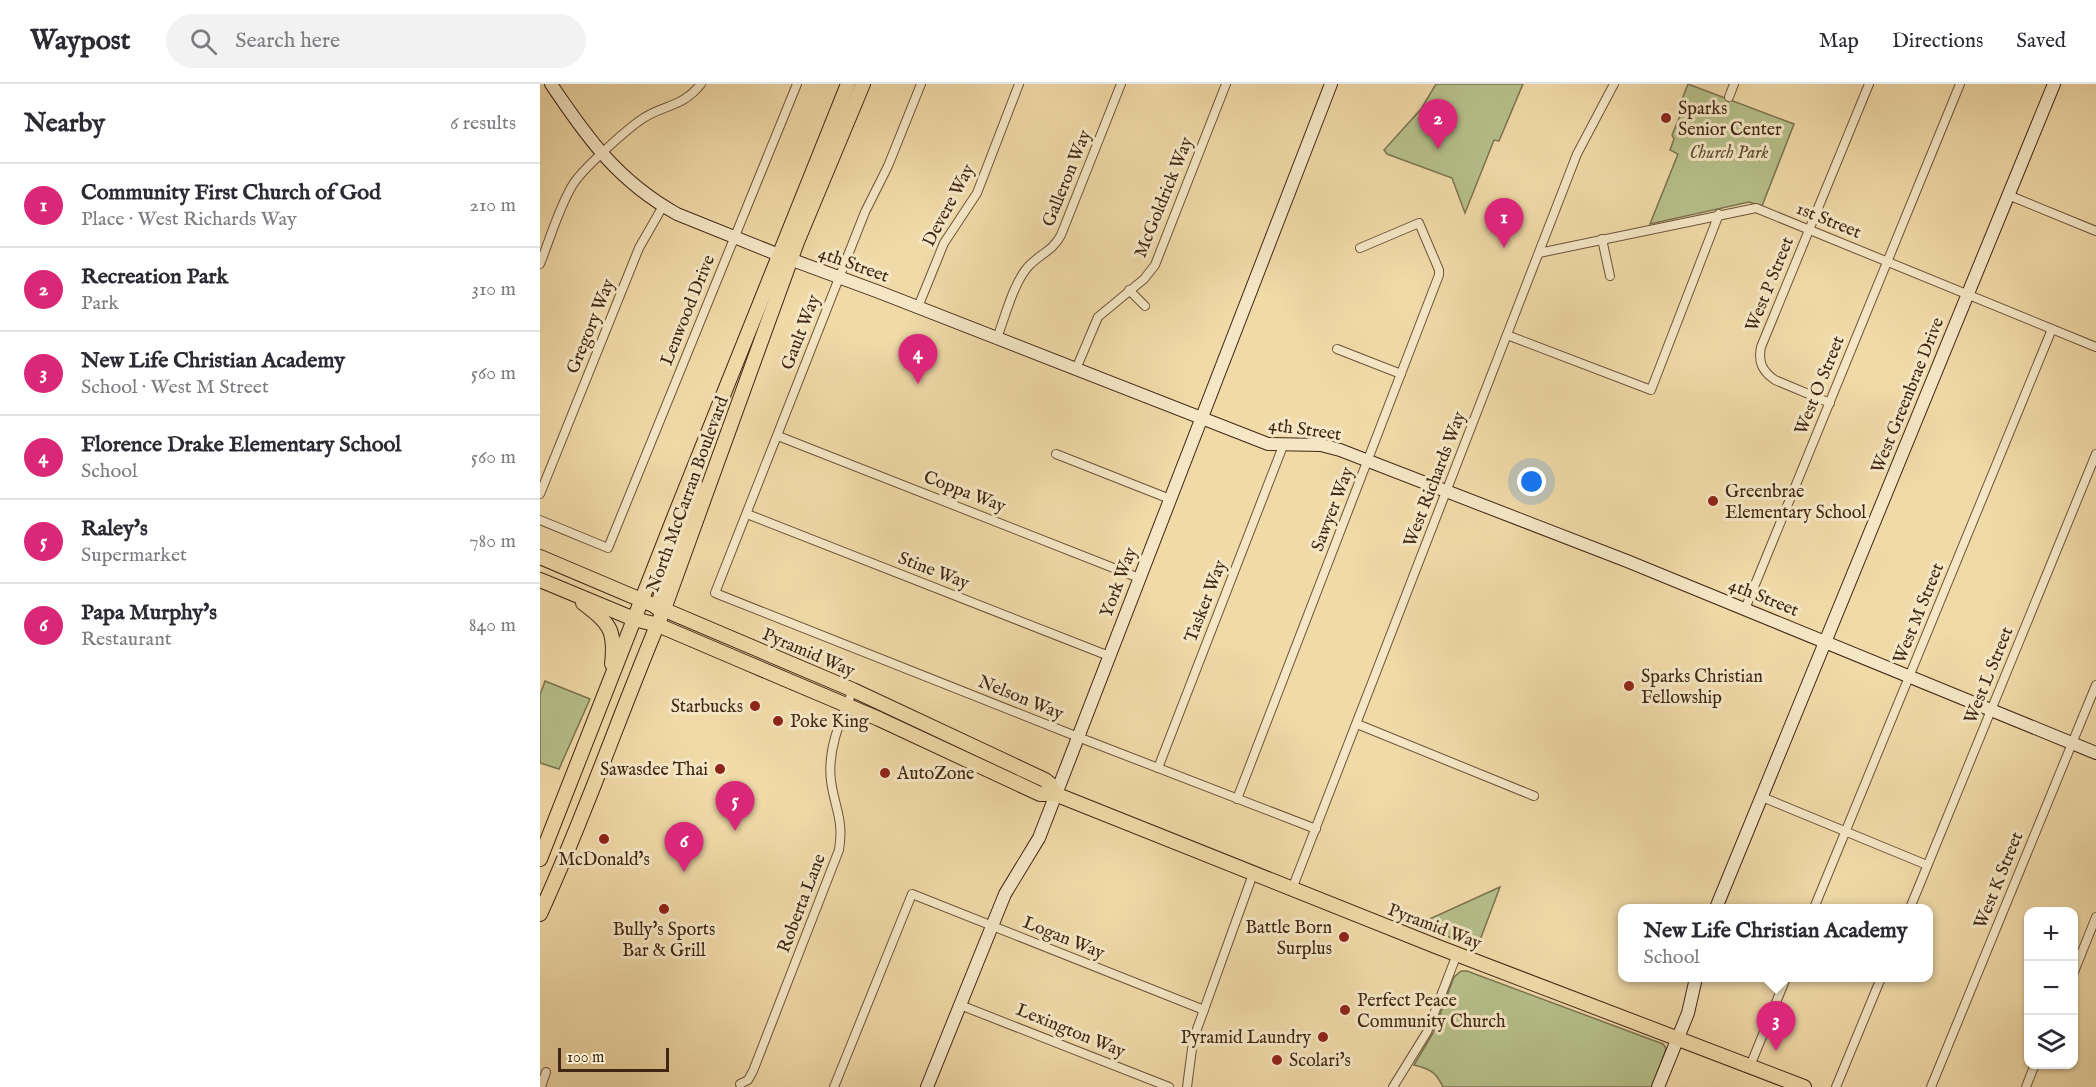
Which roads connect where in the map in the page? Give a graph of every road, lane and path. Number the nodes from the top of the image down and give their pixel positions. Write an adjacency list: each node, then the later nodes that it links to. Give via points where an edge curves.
1 (551, 84): 17 (street, 4th Street)
2 (701, 84): 17 (street, via 678,104 644,117)
3 (797, 84): 23 (street, Lenwood Drive)
4 (848, 84): 27 (main road, North McCarran Boulevard)
5 (863, 84): 27 (main road, North McCarran Boulevard)
6 (921, 84): 31 (street, Gault Way)
7 (1019, 84): 35 (street, Devere Way, via 977,193 944,243)
8 (1121, 84): 38 (street, Galleron Way, via 1061,236 1021,277)
9 (1226, 84): 32 (street, McGoldrick Way, via 1155,265)
10 (1332, 84): 44 (street, York Way)
11 (1614, 84): 26 (street, West Richards Way, via 1577,154)
12 (1734, 84): 16 (street)
13 (1869, 84): 22 (street, West P Street)
14 (1960, 84): 28 (street, West O Street)
15 (2054, 84): 18 (street, West Greenbrae Drive)
16 (1729, 97)
17 (602, 155): 19 (street, 4th Street); 29 (street, via 570,189)
18 (2008, 195): 21 (street); 33 (street, West Greenbrae Drive)
19 (663, 206): 23 (street, 4th Street); 52 (street, Gregory Way, via 639,248)
20 (1719, 214): 22 (street, 1st Street, via 1756,208); 24 (street, 1st Street); 37 (street, via 1651,390)
21 (2095, 227)
22 (1809, 230): 28 (street, 1st Street); 43 (street, West P Street, via 1759,357 1767,375)
23 (735, 237): 27 (street, 4th Street); 55 (street, Lenwood Drive, via 608,548)
24 (1602, 239): 26 (street, 1st Street); 30 (street)
25 (1360, 248): 42 (street, Sawyer Way, via 1419,223 1439,270)
26 (1539, 253): 37 (street, West Richards Way)
27 (785, 258): 31 (street, 4th Street); 50 (main road, North McCarran Boulevard); 62 (main road, North McCarran Boulevard)
28 (1888, 262): 33 (street, 1st Street); 43 (street, West O Street)
29 (540, 264)
30 (1610, 276)
31 (839, 278): 35 (street, 4th Street); 45 (street, Gault Way)
32 (1130, 290): 34 (street); 41 (street, McGoldrick Way, via 1098,317)
33 (1967, 294): 36 (street, 1st Street); 66 (street, West Greenbrae Drive)
34 (1144, 306)
35 (918, 307): 38 (street, 4th Street)
36 (2052, 329): 39 (street, 1st Street); 68 (street, West M Street)
37 (1507, 335): 51 (street, West Richards Way)
38 (997, 338): 41 (street, 4th Street)
39 (2096, 347)
40 (1337, 349): 42 (street)
41 (1076, 369): 44 (street, 4th Street)
42 (1401, 374): 49 (street, Sawyer Way)
43 (1830, 402): 63 (street, West O Street)
44 (1201, 418): 46 (street, 4th Street); 53 (street, York Way)
45 (778, 436): 54 (street, Gault Way); 57 (street, Coppa Way)
46 (1283, 446): 49 (street, 4th Street, via 1332,447); 78 (street, Tasker Way)
47 (1056, 454): 53 (street)
48 (2096, 454): 73 (street, West L Street)
49 (1368, 460): 51 (street, 4th Street); 82 (street, Sawyer Way)
50 (696, 463): 61 (main road, North McCarran Boulevard); 62 (main road, via 695,487)
51 (1447, 491): 63 (street, 4th Street); 74 (street, West Richards Way)
52 (540, 494)
53 (1170, 499): 57 (street, York Way)
54 (747, 514): 60 (street, Gault Way); 67 (street, Stine Way)
55 (540, 520)
56 (540, 558): 61 (main road, Pyramid Way)
57 (1139, 578): 67 (street, York Way)
58 (540, 580): 59 (main road, Pyramid Way)
59 (567, 591): 64 (main road, Pyramid Way); 69 (main road, via 608,625 614,644)
60 (715, 593): 75 (street, Nelson Way)
61 (642, 600): 62 (main road, Pyramid Way); 64 (main road, North McCarran Boulevard)
62 (661, 608): 65 (main road, North McCarran Boulevard); 71 (main road, Pyramid Way)
63 (1745, 609): 66 (street, 4th Street)
64 (634, 619): 65 (main road, Pyramid Way); 69 (main road, North McCarran Boulevard)
65 (658, 625): 72 (main road, Pyramid Way); 92 (main road, North McCarran Boulevard)
66 (1825, 642): 68 (street, 4th Street); 81 (street, West Greenbrae Drive)
67 (1109, 656): 75 (street, York Way)
68 (1910, 676): 73 (street, 4th Street); 84 (street, West M Street)
69 (611, 678): 85 (main road, North McCarran Boulevard)
70 (2096, 686): 76 (street, West K Street)
71 (853, 690): 72 (street, Roberta Lane); 79 (main road, Pyramid Way, via 1045,780)
72 (846, 706): 79 (main road, Pyramid Way, via 1040,794); 106 (street, Roberta Lane, via 835,736 831,768 841,823 838,856 753,1071)
73 (1991, 710): 76 (street, 4th Street); 86 (street, West L Street)
74 (1356, 724): 80 (street); 83 (street, West Richards Way)
75 (1078, 737): 78 (street, Nelson Way); 79 (street, York Way)
76 (2072, 743): 77 (street, 4th Street); 116 (street, West K Street)
77 (2096, 753)
78 (1158, 768): 82 (street, Nelson Way)
79 (1055, 794): 87 (main road, Pyramid Way); 94 (street, York Way, via 1039,838 1005,894)
80 (1533, 796)
81 (1762, 797): 84 (street); 89 (street, West Greenbrae Drive)
82 (1237, 799): 83 (street, Nelson Way)
83 (1316, 829): 88 (street, West Richards Way)
84 (1846, 831): 86 (street); 90 (street, West M Street)
85 (540, 859)
86 (1928, 865): 91 (street, West L Street)
87 (1253, 874): 88 (main road, Pyramid Way); 101 (street)
88 (1292, 889): 95 (main road, Pyramid Way)
89 (1718, 904)
90 (1816, 904)
91 (1912, 904)
92 (540, 914)
93 (2096, 917): 96 (street)
94 (992, 926): 100 (street, York Way); 101 (street, Logan Way); 109 (street, Logan Way, via 912,894)
95 (1457, 954): 102 (main road, Pyramid Way); 112 (street, via 1427,1032)
96 (2078, 961)
97 (1695, 982): 102 (street)
98 (1784, 982): 103 (street)
99 (1879, 982): 115 (street)
100 (960, 1005): 107 (street, York Way); 110 (street, Lexington Way)
101 (1204, 1010): 111 (street, via 1192,1048)
102 (1678, 1038): 103 (main road, Pyramid Way); 113 (street)
103 (1750, 1066): 114 (main road, Pyramid Way)
104 (2034, 1069): 117 (street)
105 (546, 1072): 108 (street)
106 (740, 1084)
107 (932, 1086)
108 (541, 1087)
109 (834, 1087)
110 (1170, 1087)
111 (1187, 1087)
112 (1394, 1087)
113 (1658, 1087)
114 (1804, 1087)
115 (1836, 1087)
116 (1931, 1087)
117 (2026, 1087)

